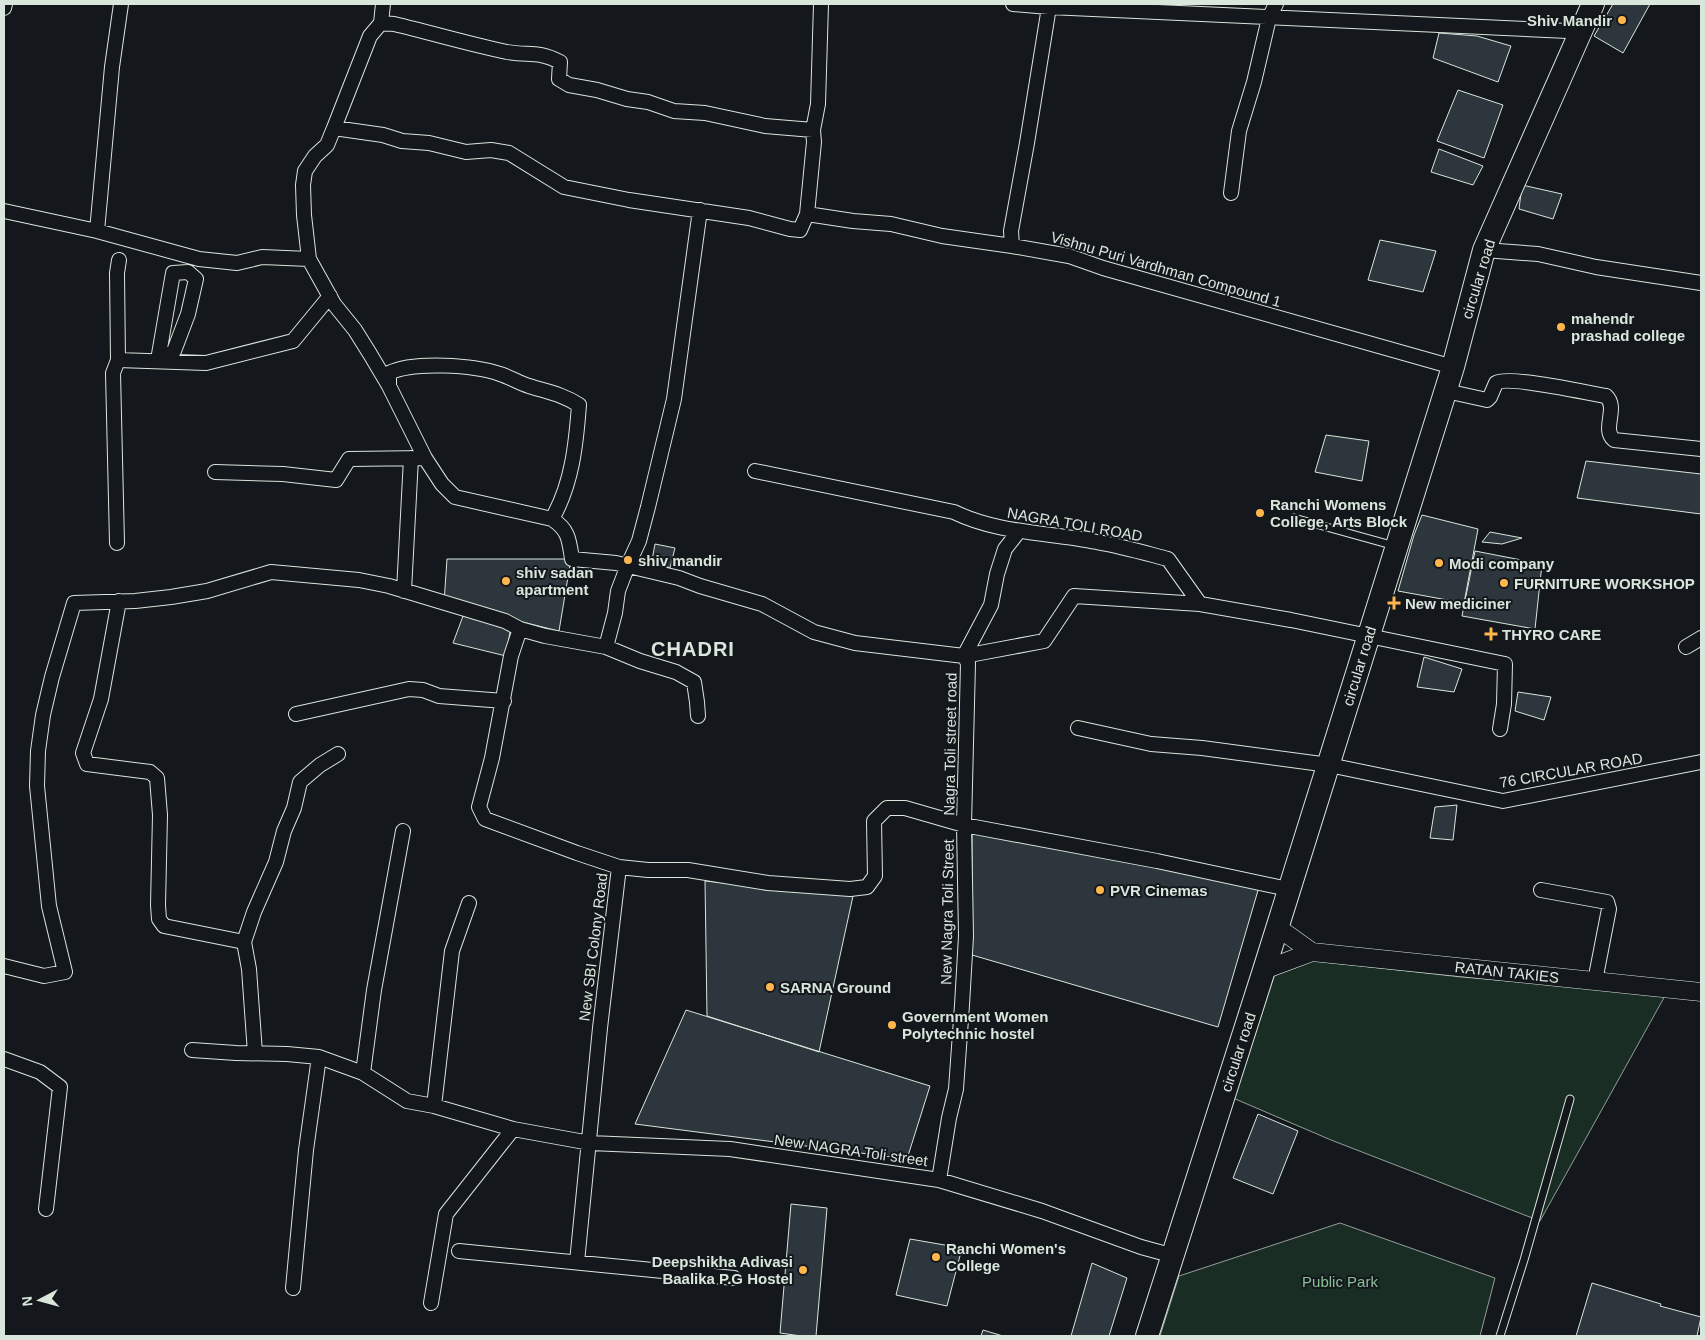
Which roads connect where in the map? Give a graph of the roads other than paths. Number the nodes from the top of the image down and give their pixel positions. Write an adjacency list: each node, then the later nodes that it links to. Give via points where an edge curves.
1 (5, 4): 9 (street)
2 (122, 4): 19 (street, via 112,68)
3 (383, 4): 11 (street)
4 (821, 4): 14 (street, via 818,104)
5 (1013, 4): 8 (street)
6 (1276, 4): 10 (street)
7 (1593, 4): 12 (main road, circular road)
8 (1049, 7): 10 (street); 20 (street, via 1011,231)
9 (4, 8)
10 (1270, 18): 12 (street); 15 (street, via 1238,131)
11 (381, 23): 13 (street, via 370,36); 14 (street, via 510,53 548,56 560,62 560,79 627,100 765,126)
12 (1582, 29): 21 (main road, circular road)
13 (334, 128): 16 (street, via 383,134 402,141 430,143 466,152 491,150 509,153 564,187); 22 (street, via 327,145 305,171 304,215)
14 (813, 130): 18 (street)
15 (1231, 193)
16 (700, 210): 18 (street, via 800,230); 41 (street, via 674,398 639,541)
17 (4, 211): 19 (street)
18 (807, 214): 20 (street, Vishnu Puri Vardhman Compound 1, via 891,224 942,236)
19 (97, 231): 22 (street, via 199,259 237,263 262,257)
20 (1012, 246): 28 (street, Vishnu Puri Vardhman Compound 1, via 1069,256)
21 (1484, 250): 24 (street, via 1538,254 1596,267); 28 (main road, circular road)
22 (309, 259): 25 (street)
23 (119, 260): 26 (street)
24 (1701, 283)
25 (330, 296): 27 (street, via 293,341 206,363); 29 (street)
26 (118, 360): 27 (street); 39 (street, via 113,373)
27 (158, 360): 27 (street, via 173,273 188,272 196,280 188,314 174,351)
28 (1453, 367): 30 (main road, circular road)
29 (389, 386): 33 (street); 37 (street, via 389,373 396,370 432,366 478,368 565,396 579,405 573,464 562,501)
30 (1446, 390): 31 (street, via 1486,400 1496,383 1502,380 1606,396 1611,404 1609,431 1614,440); 40 (main road, circular road)
31 (1701, 449)
32 (410, 458): 33 (street); 35 (street, via 350,459 336,480); 42 (street)
33 (425, 458): 37 (street, via 455,497)
34 (755, 471): 38 (street, NAGRA TOLI ROAD, via 954,512 973,521)
35 (215, 472)
36 (1294, 518): 40 (lane)
37 (552, 520): 41 (street, Nagra Toli street road, via 562,526 572,559)
38 (1019, 531): 44 (street, NAGRA TOLI ROAD, via 1096,541 1168,559); 50 (street, via 1005,549 991,606)
39 (117, 543)
40 (1397, 546): 46 (main road, circular road)
41 (628, 565): 48 (street, via 618,591); 50 (street, Nagra Toli street road, via 762,604 814,632 855,644)
42 (404, 591): 43 (street, via 359,580 271,572 207,591); 45 (street, via 505,621)
43 (119, 601): 66 (street, via 108,670 84,752 85,760 87,764 150,772 157,778 160,815 158,906 164,926); 68 (street, via 74,603 52,677 38,751 36,786 49,906 65,972 44,976)
44 (1200, 604): 46 (street); 50 (street, via 1074,596 1044,641)
45 (520, 629): 48 (street); 51 (street, via 511,656)
46 (1368, 636): 55 (street, via 1506,664); 58 (main road, circular road)
47 (1701, 638): 49 (street)
48 (606, 647): 53 (street, via 676,672 694,682)
49 (1686, 647)
50 (966, 660): 59 (street, Nagra Toli street road)
51 (504, 701): 52 (street, via 439,696 409,689); 61 (street, via 479,808 485,819)
52 (296, 714)
53 (698, 716)
54 (1078, 728): 58 (street, 76 CIRCULAR ROAD, via 1151,744)
55 (1500, 729)
56 (338, 754): 66 (street, via 300,782 276,862)
57 (1701, 762): 58 (street, 76 CIRCULAR ROAD, via 1503,801)
58 (1329, 764): 62 (main road, circular road)
59 (964, 824): 61 (street, New SBI Colony Road, via 905,808 887,808 874,821 875,876 867,887 850,889 768,883 688,870); 62 (street, New Nagra Toli Street); 81 (street, New Nagra Toli Street, via 966,936 956,1089)
60 (403, 831): 76 (street, via 377,972)
61 (620, 866): 80 (street, New SBI Colony Road)
62 (1288, 889): 65 (main road, circular road)
63 (1541, 890): 70 (street, via 1607,902 1609,909)
64 (469, 903): 78 (street, via 452,951)
65 (1277, 927): 67 (street, RATAN TAKIES); 69 (main road, circular road)
66 (244, 942): 73 (street)
67 (1312, 952): 69 (street, RATAN TAKIES); 70 (street, RATAN TAKIES)
68 (4, 966)
69 (1264, 970): 84 (main road, circular road)
70 (1595, 981): 71 (street, RATAN TAKIES)
71 (1701, 992)
72 (192, 1050): 73 (street, New NAGRA Toli street)
73 (255, 1053): 74 (street, New NAGRA Toli street)
74 (319, 1057): 76 (street, New NAGRA Toli street); 87 (street, via 306,1150)
75 (4, 1060): 82 (street, via 40,1072 60,1086)
76 (363, 1073): 78 (street, New NAGRA Toli street, via 406,1101)
77 (1570, 1099): 90 (lane)
78 (434, 1106): 79 (street, New NAGRA Toli street)
79 (513, 1129): 80 (street, New NAGRA Toli street); 88 (street, via 446,1214)
80 (590, 1143): 81 (street, New NAGRA Toli street, via 730,1149); 85 (street, New SBI Colony Road)
81 (939, 1180): 84 (street, New NAGRA Toli street)
82 (46, 1209)
83 (459, 1251): 85 (street)
84 (1174, 1256): 89 (main road, circular road)
85 (577, 1262): 86 (street)
86 (734, 1278)
87 (293, 1288)
88 (431, 1303)
89 (1147, 1336)
90 (1500, 1336)

